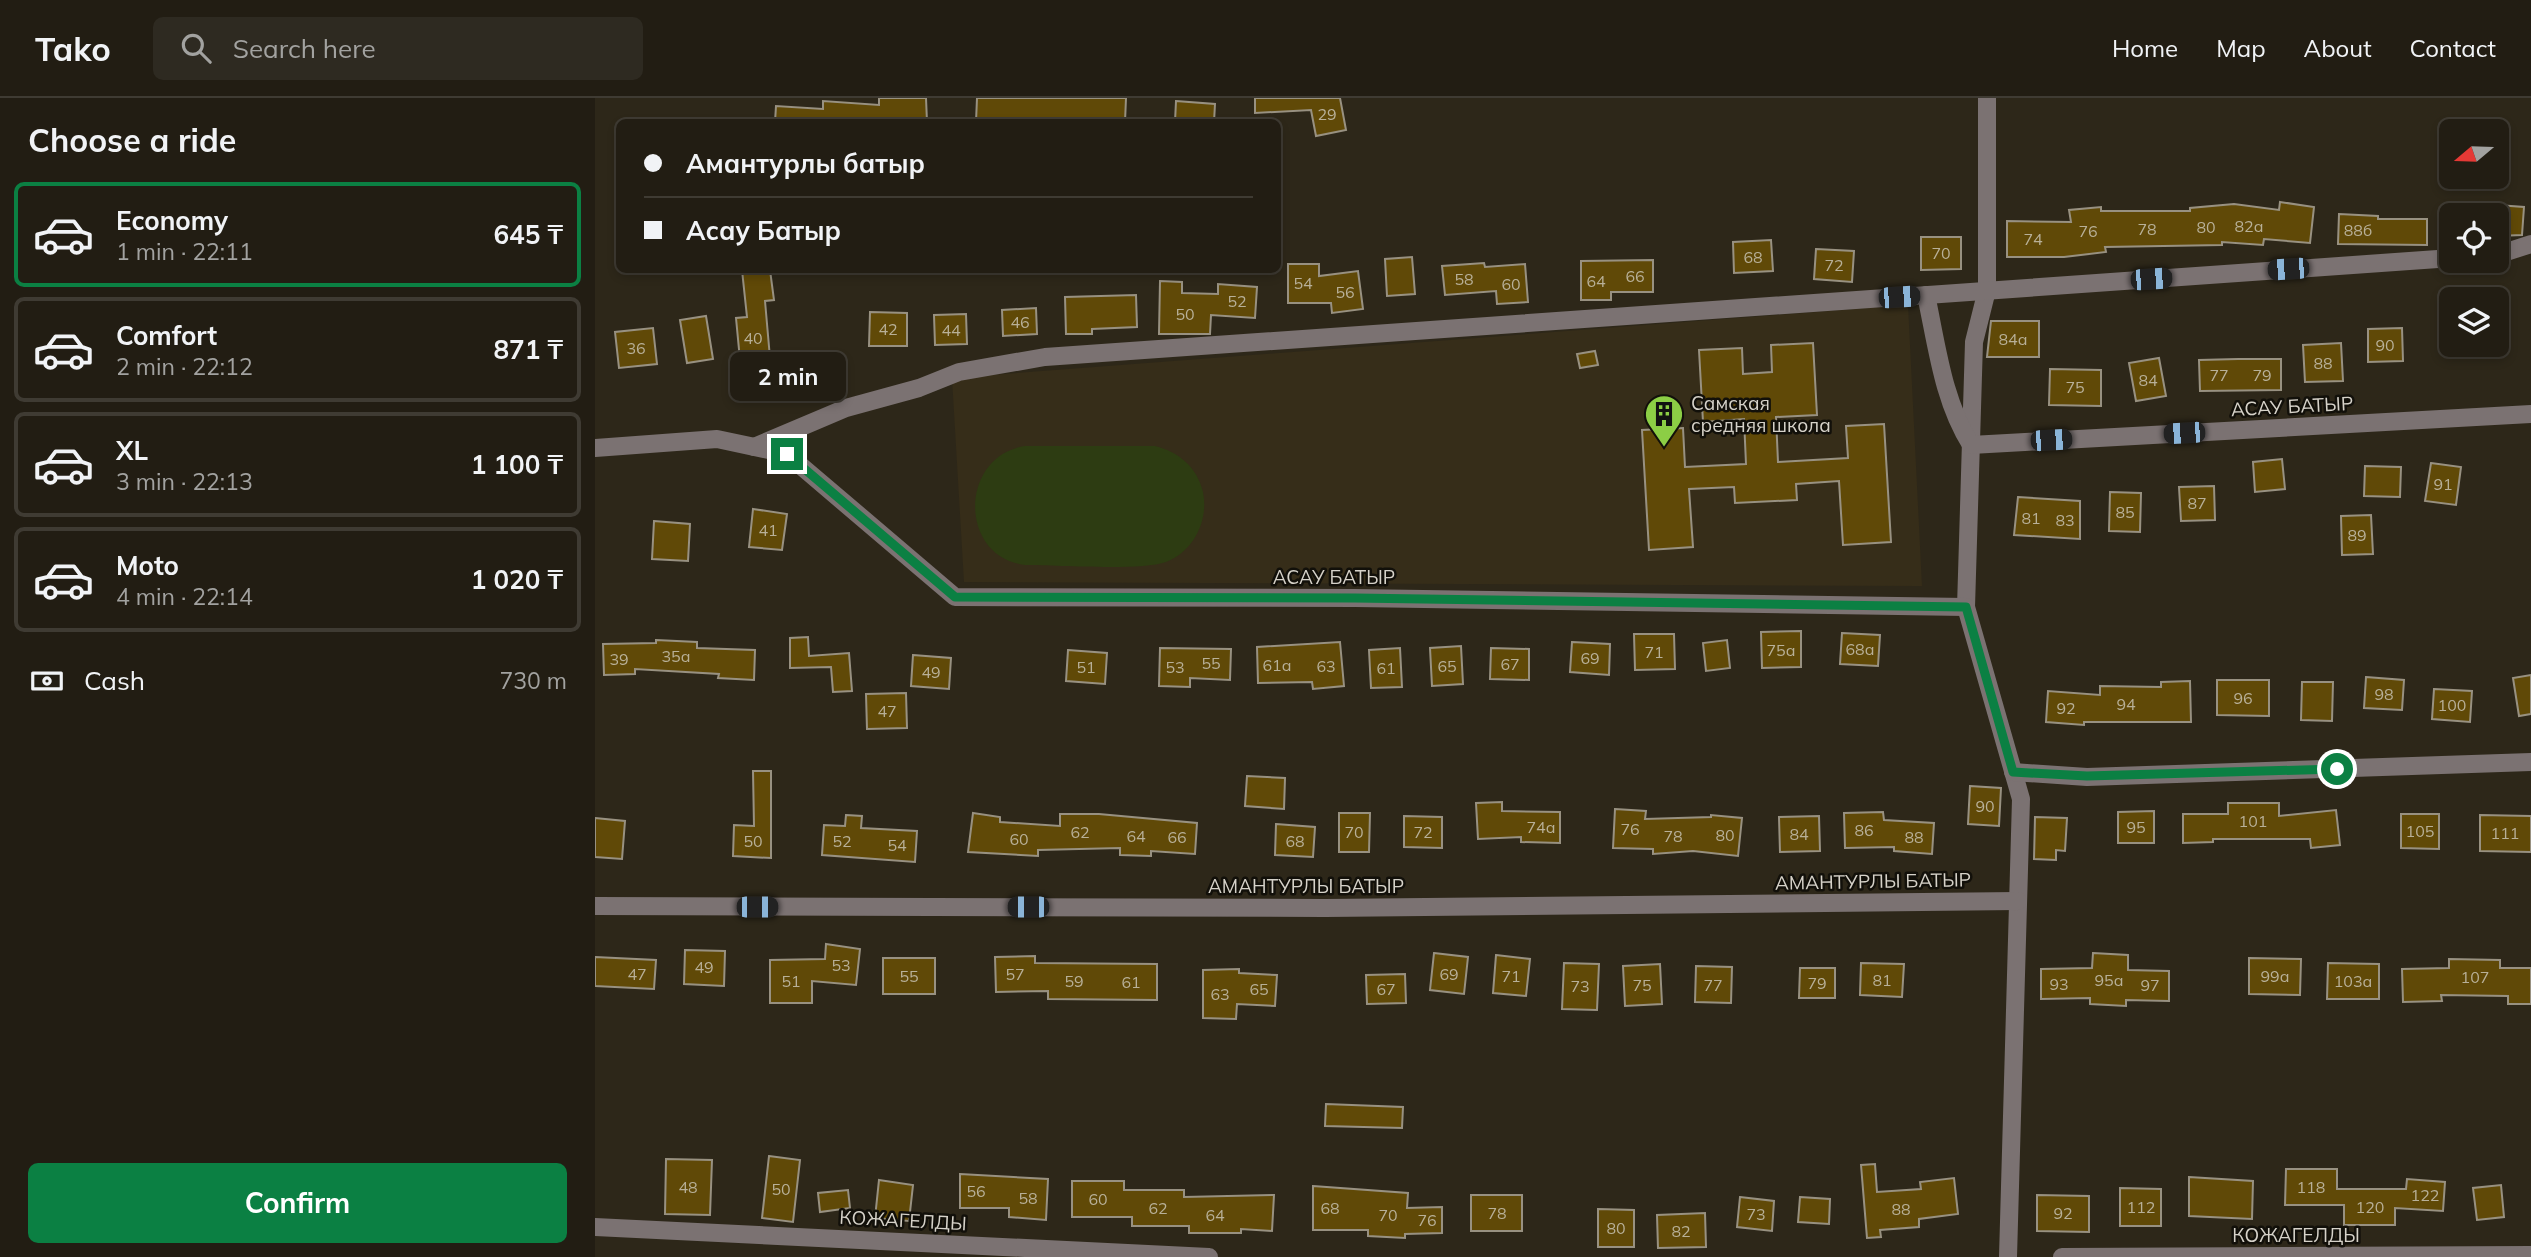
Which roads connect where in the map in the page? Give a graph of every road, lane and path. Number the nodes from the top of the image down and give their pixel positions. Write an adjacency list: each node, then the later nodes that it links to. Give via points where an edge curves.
1 (1986, 98): 5 (street)
2 (2531, 244): 3 (street)
3 (2509, 251)
4 (2439, 259): 5 (street)
5 (1987, 290): 6 (street); 8 (street, via 1974,342)
6 (1926, 295): 8 (street, via 1948,395); 9 (street, via 1045,357 959,372 846,408)
7 (2531, 414): 8 (street, АСАУ БАТЫР)
8 (1971, 445): 11 (street)
9 (754, 447): 10 (street, АСАУ БАТЫР, via 717,439); 11 (street, АСАУ БАТЫР, via 787,454 955,597)
10 (595, 448)
11 (1966, 607): 13 (street)
12 (2531, 762): 13 (street, via 2087,776)
13 (2013, 772): 14 (street, via 2021,799)
14 (2018, 901): 15 (street, АМАНТУРЛЫ БАТЫР, via 1325,908); 19 (street)
15 (595, 906)
16 (595, 1227): 18 (street, КОЖАГЕЛДЫ)
17 (2531, 1255): 20 (street, КОЖАГЕЛДЫ)
18 (1209, 1257)
19 (2008, 1257)
20 (2062, 1257)

